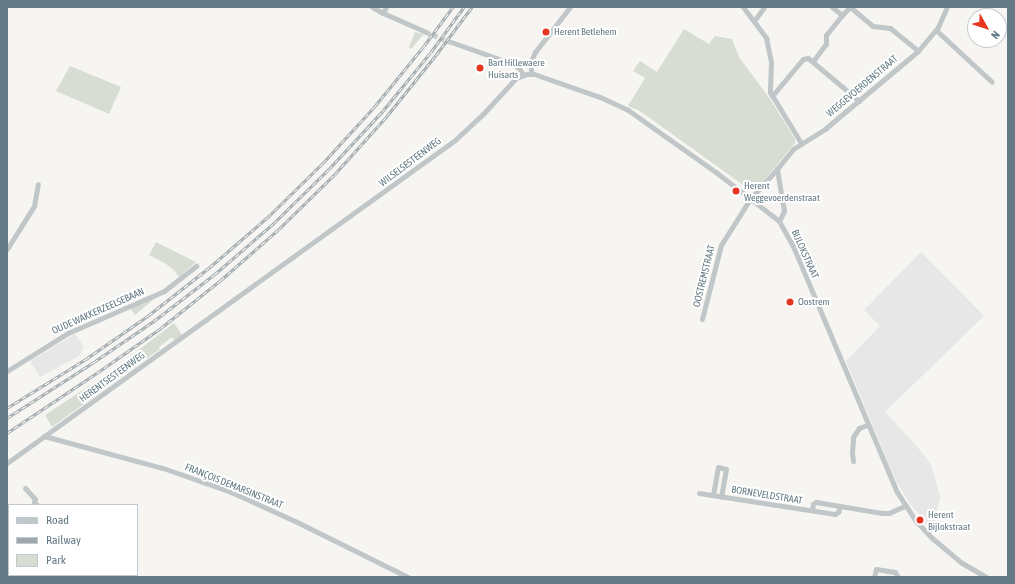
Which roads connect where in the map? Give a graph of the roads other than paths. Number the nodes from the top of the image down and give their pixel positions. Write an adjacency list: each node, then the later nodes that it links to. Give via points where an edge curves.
1 (372, 7): 8 (street)
2 (386, 7): 8 (street)
3 (570, 7): 16 (street, via 535,52)
4 (743, 7): 10 (street)
5 (764, 7): 10 (street)
6 (832, 7): 9 (street)
7 (947, 7): 11 (street, WEGGEVOERDENSTRAAT)
8 (383, 13): 12 (street)
9 (842, 15): 14 (street, via 850,7 873,26 890,28); 15 (street, via 826,35 826,44)
10 (754, 21): 19 (street, via 770,49)
11 (936, 30): 14 (street, WEGGEVOERDENSTRAAT); 18 (street)
12 (426, 32)
13 (451, 42): 17 (street, via 513,64)
14 (918, 51): 20 (street, WEGGEVOERDENSTRAAT)
15 (813, 61): 19 (street, via 808,58 803,60); 20 (street)
16 (530, 73): 17 (street, WILSELSESTEENWEG); 24 (street, BIJLOKSTRAAT, via 586,92 628,110)
17 (523, 75): 28 (street, WILSELSESTEENWEG, via 513,81 455,140)
18 (992, 82)
19 (772, 96): 21 (street)
20 (859, 101): 21 (street, WEGGEVOERDENSTRAAT, via 826,128)
21 (801, 143): 22 (street, WEGGEVOERDENSTRAAT)
22 (777, 169): 24 (street, WEGGEVOERDENSTRAAT); 25 (street, via 784,211)
23 (38, 184): 26 (street, via 34,206)
24 (750, 198): 25 (street, BIJLOKSTRAAT); 29 (street, OOSTREMSTRAAT, via 721,245)
25 (779, 221): 31 (street, BIJLOKSTRAAT, via 793,246)
26 (7, 249)
27 (196, 266): 30 (street, OUDE WAKKERZEELSEBAAN, via 164,291 68,333)
28 (228, 305): 32 (street, HERENTSESTEENWEG)
29 (702, 319)
30 (7, 371)
31 (867, 425): 33 (street, via 859,428 854,437); 41 (street, BIJLOKSTRAAT, via 888,475)
32 (44, 436): 34 (street, HERENTSESTEENWEG); 43 (street, FRANÇOIS DEMARSINSTRAAT, via 163,468 231,492)
33 (853, 462)
34 (7, 463)
35 (25, 488): 39 (street, via 35,499)
36 (699, 493): 37 (street, BORNEVELDSTRAAT)
37 (713, 495): 38 (street, BORNEVELDSTRAAT); 38 (street, BORNEVELDSTRAAT, via 718,467 726,468)
38 (721, 497): 42 (street, BORNEVELDSTRAAT)
39 (36, 504)
40 (840, 506): 41 (street, BORNEVELDSTRAAT, via 889,513); 42 (street, BORNEVELDSTRAAT, via 835,514); 42 (street, BORNEVELDSTRAAT, via 816,502)
41 (905, 506): 46 (street, BIJLOKSTRAAT, via 938,544 962,563)
42 (812, 510)
43 (408, 577)
44 (874, 577): 45 (street, via 876,570 895,572)
45 (898, 577)
46 (986, 577)

